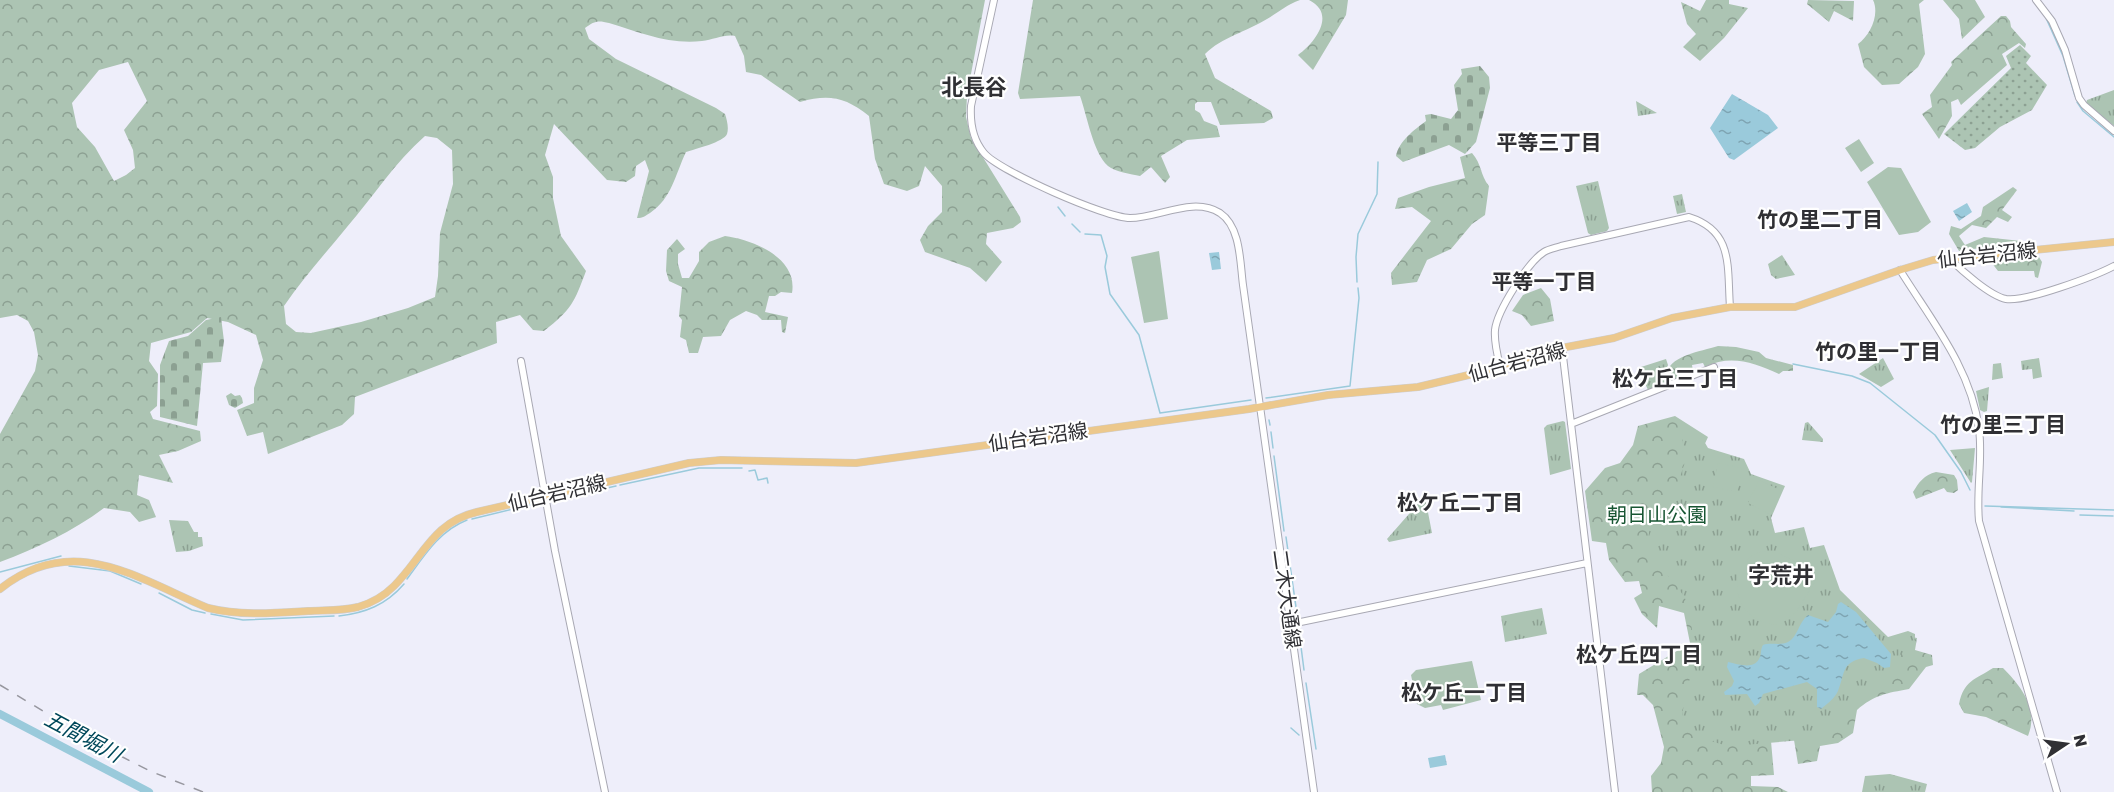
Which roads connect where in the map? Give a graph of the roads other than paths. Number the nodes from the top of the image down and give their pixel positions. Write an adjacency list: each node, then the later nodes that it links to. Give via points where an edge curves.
1 (994, 0): 13 (street, 二木大通線, via 971,106 972,129 981,149 1002,167 1110,216 1141,218 1200,206 1221,214 1236,237)
2 (2036, 0): 3 (street, via 2056,31 2084,105)
3 (2114, 131)
4 (2114, 242): 5 (main road, 仙台岩沼線)
5 (1949, 258): 6 (street, via 1997,296 2008,299 2027,298); 7 (main road, 仙台岩沼線)
6 (2114, 266)
7 (1900, 270): 8 (main road, 仙台岩沼線, via 1795,307); 22 (street, via 1957,359 1973,398 1980,439 1979,521)
8 (1730, 307): 9 (main road, 仙台岩沼線, via 1672,318 1614,338); 11 (street, via 1722,241 1701,221 1689,217 1561,246 1542,253 1504,301 1494,339)
9 (1562, 348): 11 (main road, 仙台岩沼線); 14 (street)
10 (521, 361): 15 (street)
11 (1500, 366): 13 (main road, 仙台岩沼線, via 1418,387 1354,392)
12 (1714, 367): 14 (street)
13 (1260, 407): 15 (main road, 仙台岩沼線, via 856,463 704,461); 18 (street, 二木大通線)
14 (1571, 424): 16 (street)
15 (546, 495): 17 (main road, 仙台岩沼線, via 469,514 449,523 388,592 367,604 349,608 246,613 217,610 114,567 79,561 42,566); 19 (street)
16 (1587, 563): 18 (street); 21 (street)
17 (0, 589)
18 (1291, 624): 20 (street, 二木大通線)
19 (605, 792)
20 (1314, 792)
21 (1615, 792)
22 (2057, 792)

